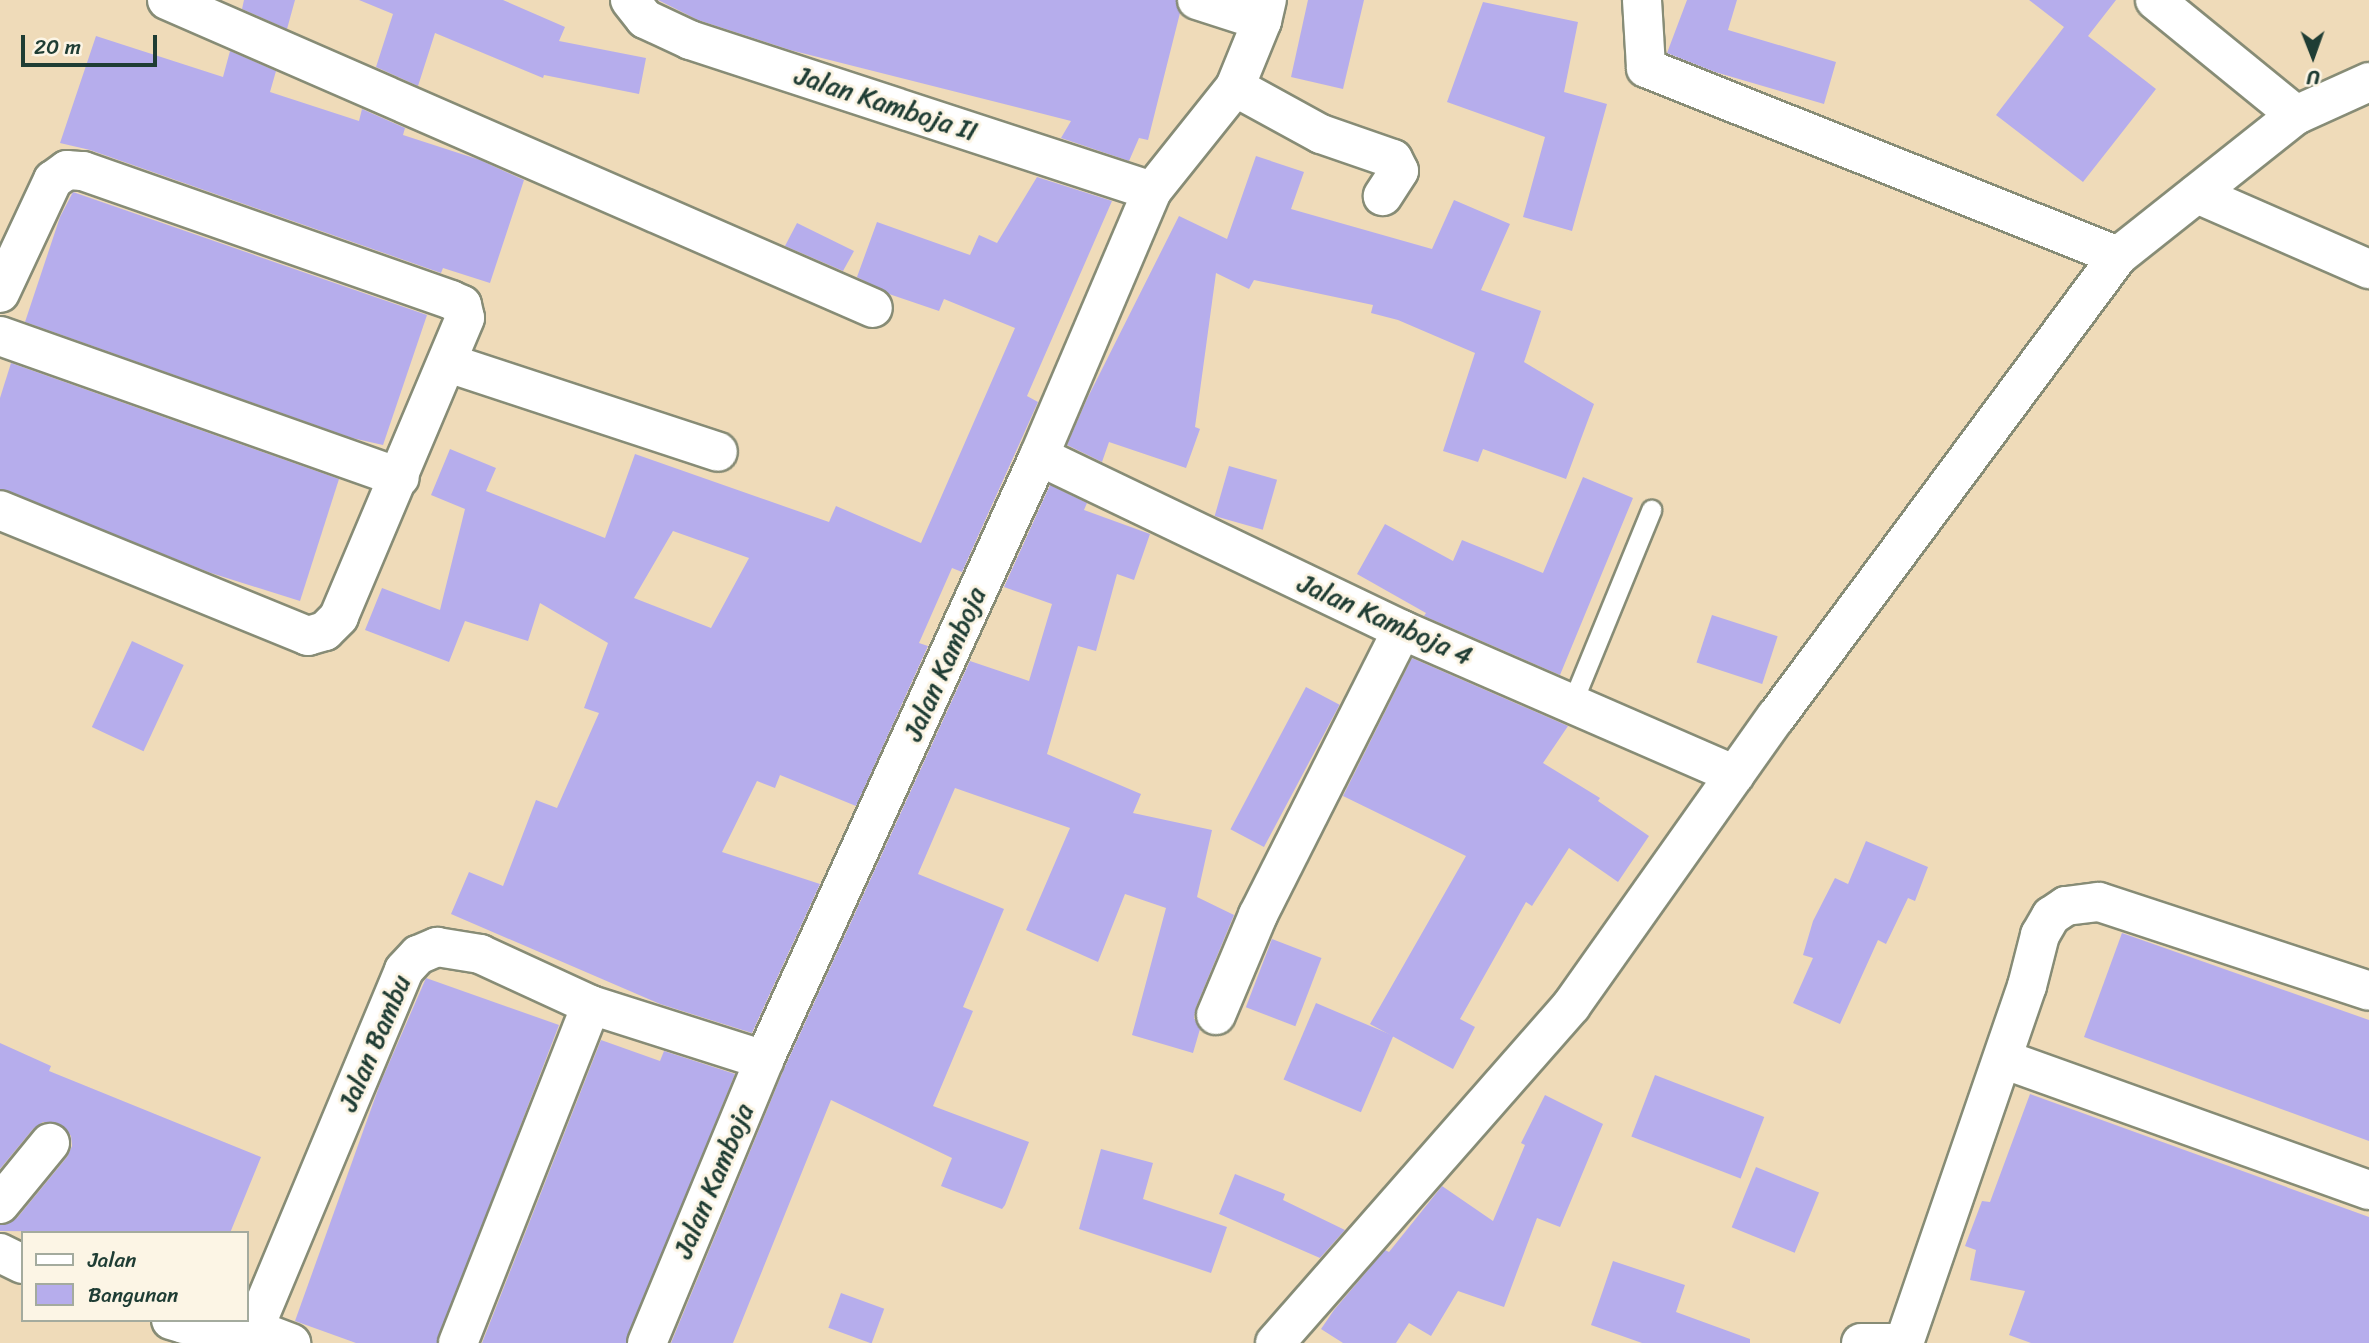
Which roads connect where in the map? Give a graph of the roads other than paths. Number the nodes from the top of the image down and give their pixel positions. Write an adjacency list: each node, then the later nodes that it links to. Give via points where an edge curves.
1 (167, 0): 17 (street)
2 (630, 0): 10 (street, Jalan Kamboja II, via 645,19 690,40)
3 (1197, 0): 6 (street)
4 (1642, 0): 14 (street, via 1646,68)
5 (2155, 0): 9 (street)
6 (1264, 10): 8 (street, Jalan Kamboja)
7 (2369, 82): 9 (street)
8 (1235, 87): 10 (street, Jalan Kamboja); 12 (street, via 1321,134 1393,159 1399,170)
9 (2296, 115): 11 (street)
10 (1152, 191): 21 (street, Jalan Kamboja)
11 (2197, 194): 14 (street); 15 (street)
12 (1383, 197)
13 (11, 237): 16 (street); 19 (street, via 52,180 67,170 83,171 462,305 466,318)
14 (2119, 256): 27 (street)
15 (2369, 268)
16 (0, 293)
17 (873, 308)
18 (0, 336): 22 (street)
19 (448, 363): 20 (street); 22 (street)
20 (718, 452)
21 (1039, 456): 25 (street, Jalan Kamboja 4); 32 (street, Jalan Kamboja)
22 (400, 478): 23 (street, via 339,617 325,631 308,636)
23 (0, 510)
24 (1651, 510): 26 (lane)
25 (1402, 631): 26 (street, Jalan Kamboja 4); 30 (street, via 1258,915)
26 (1572, 703): 27 (street, Jalan Kamboja 4)
27 (1735, 775): 43 (street, via 1571,1006)
28 (2369, 992): 31 (street, via 2114,906 2099,902 2066,906 2051,916 2040,934)
29 (591, 1005): 32 (street, Jalan Bambu); 39 (street, Jalan Bambu, via 480,954 437,947 418,955 404,970); 41 (street)
30 (1216, 1014)
31 (2003, 1059): 34 (street); 45 (street)
32 (764, 1060): 42 (street, Jalan Kamboja)
33 (50, 1143): 35 (street)
34 (2369, 1190)
35 (0, 1204)
36 (0, 1253): 37 (street)
37 (21, 1263)
38 (178, 1322): 39 (street)
39 (254, 1329): 40 (street)
40 (291, 1343)
41 (458, 1343)
42 (647, 1343)
43 (1275, 1343)
44 (1861, 1343): 45 (street)
45 (1904, 1343)

